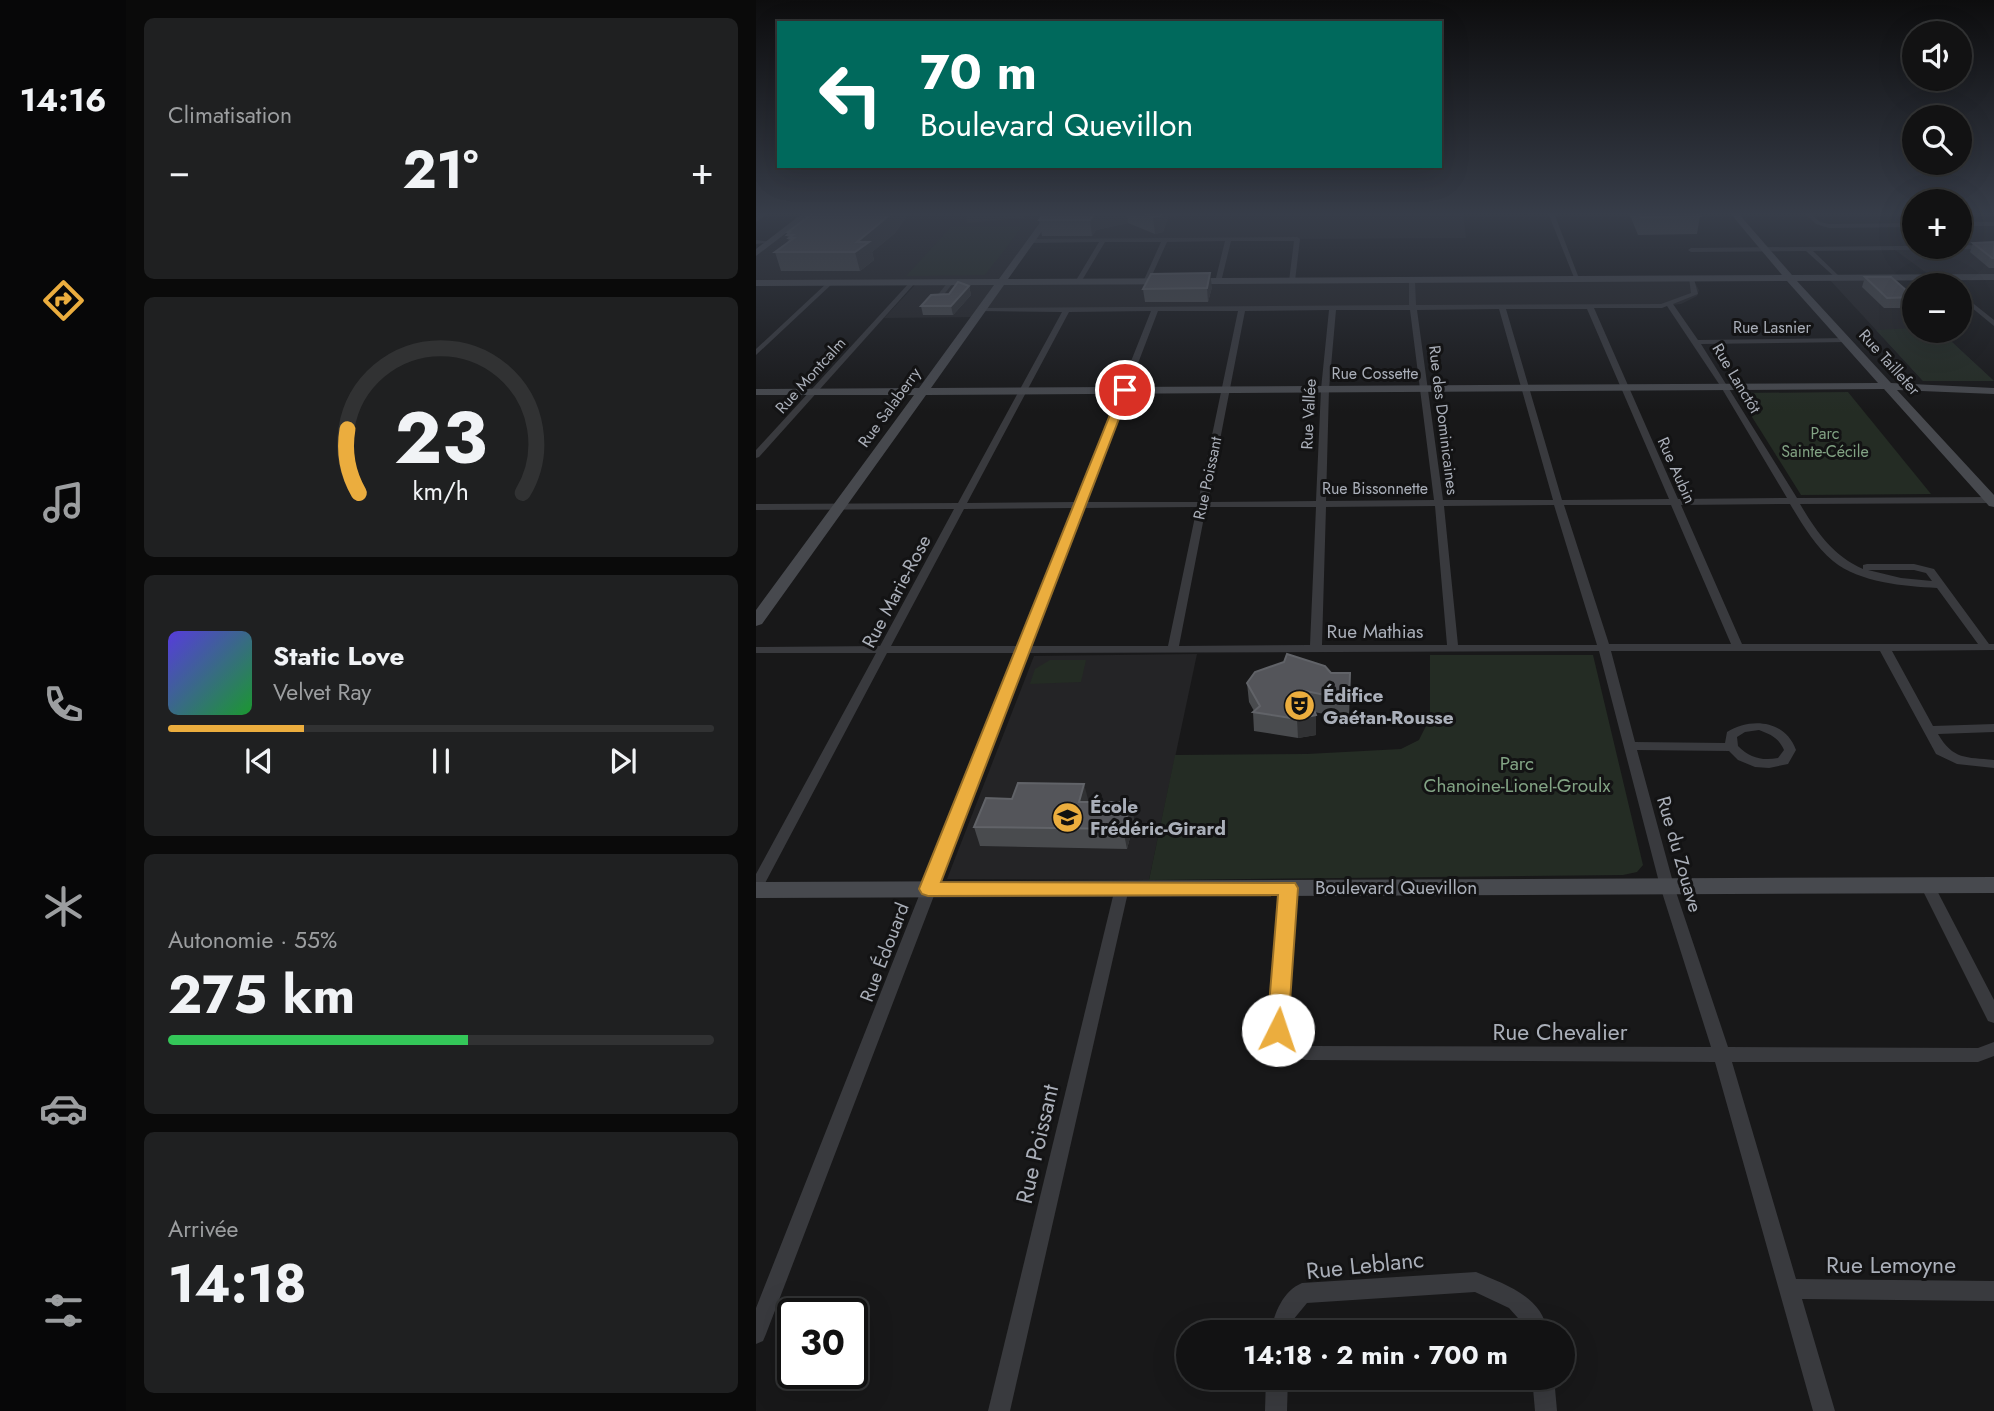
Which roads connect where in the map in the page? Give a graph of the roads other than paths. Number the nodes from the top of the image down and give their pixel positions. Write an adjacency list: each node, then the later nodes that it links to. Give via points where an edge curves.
1 (1002, 279): 11 (street, Rue Salaberry)
2 (1079, 279): 12 (street)
3 (1147, 279): 13 (street)
4 (1219, 279): 14 (street)
5 (1692, 279): 6 (street); 8 (street); 20 (street, via 1695,294)
6 (1790, 279): 7 (street); 31 (street, Rue Taillefer)
7 (1797, 279)
8 (1578, 280): 10 (street)
9 (1292, 281): 10 (street); 14 (street)
10 (1412, 281): 23 (street, Rue des Dominicaines)
11 (1000, 282): 12 (street); 18 (street); 28 (street, Rue Salaberry)
12 (1077, 282): 13 (street)
13 (1146, 282): 14 (street)
14 (1218, 282)
15 (756, 283): 16 (street)
16 (830, 283): 17 (street); 33 (street)
17 (912, 283): 18 (street); 46 (street, Rue Montcalm)
18 (950, 283): 19 (street)
19 (936, 301)
20 (1670, 305): 22 (street); 32 (street, Rue Lanctôt)
21 (1972, 305): 30 (street)
22 (1589, 306): 24 (street); 35 (street, Rue Aubin)
23 (1413, 307): 24 (street); 26 (street); 37 (street, Rue des Dominicaines)
24 (1502, 307): 38 (street, Rue du Zouave)
25 (1242, 308): 26 (street); 27 (street); 39 (street, Rue Poissant)
26 (1333, 308): 40 (street, Rue Vallée)
27 (1155, 309): 29 (street); 41 (street, Rue Édouard)
28 (981, 310): 29 (street); 42 (street, Rue Salaberry)
29 (1066, 310): 43 (street, Rue Marie-Rose)
30 (1994, 324)
31 (1847, 341): 32 (street, Rue Lasnier); 34 (street, Rue Taillefer)
32 (1697, 342): 36 (street, Rue Lanctôt)
33 (756, 353)
34 (1888, 386): 36 (street, Rue Cossette); 44 (street, Rue Cossette); 49 (street, Rue Taillefer)
35 (1623, 387): 36 (street, Rue Cossette); 38 (street, Rue Cossette); 51 (street, Rue Aubin)
36 (1724, 387): 48 (street, Rue Lanctôt)
37 (1426, 388): 38 (street, Rue Cossette); 40 (street, Rue Cossette); 52 (street, Rue des Dominicaines)
38 (1527, 388): 50 (street, Rue du Zouave)
39 (1226, 389): 40 (street, Rue Cossette); 41 (street, Rue Cossette); 53 (street, Rue Poissant)
40 (1325, 389): 54 (street, Rue Vallée)
41 (1125, 390): 43 (street, Rue Cossette); 55 (street, Rue Édouard)
42 (921, 391): 43 (street, Rue Cossette); 46 (street, Rue Cossette); 56 (street, Rue Salaberry)
43 (1022, 391): 57 (street, Rue Marie-Rose)
44 (1994, 391)
45 (756, 392): 46 (street, Rue Cossette)
46 (813, 392): 47 (street, Rue Montcalm)
47 (756, 455)
48 (1794, 501): 49 (street, Rue Bissonnette); 51 (street, Rue Bissonnette); 59 (street, Rue Lanctôt, via 1821,542)
49 (1993, 501)
50 (1558, 502): 51 (street, Rue Bissonnette); 52 (street, Rue Bissonnette); 67 (street, Rue du Zouave)
51 (1674, 502): 62 (street, Rue Aubin)
52 (1439, 503): 54 (street, Rue Bissonnette); 66 (street, Rue des Dominicaines)
53 (1201, 504): 54 (street, Rue Bissonnette); 55 (street, Rue Bissonnette); 70 (street, Rue Poissant)
54 (1319, 504): 65 (street, Rue Vallée)
55 (1080, 505): 57 (street, Rue Bissonnette); 69 (street, Rue Édouard)
56 (838, 506): 57 (street, Rue Bissonnette); 58 (street, Rue Bissonnette); 61 (street, Rue Salaberry)
57 (961, 506): 68 (street, Rue Marie-Rose)
58 (756, 507)
59 (1852, 567): 60 (street, Rue Lanctôt)
60 (1940, 585): 64 (street, Rue Lanctôt)
61 (756, 621)
62 (1738, 647): 63 (street, Rue Mathias); 67 (street, Rue Mathias)
63 (1884, 647): 64 (street, Rue Mathias); 73 (street)
64 (1990, 647)
65 (1316, 648): 66 (street, Rue Mathias); 70 (street, Rue Mathias)
66 (1453, 648): 67 (street, Rue Mathias)
67 (1604, 648): 74 (street, Rue du Zouave)
68 (885, 649): 69 (street, Rue Mathias); 71 (street, Rue Mathias); 80 (street, Rue Marie-Rose)
69 (1022, 649): 70 (street, Rue Mathias); 83 (street, Rue Édouard)
70 (1173, 649)
71 (756, 650)
72 (1994, 728): 73 (street)
73 (1930, 730): 76 (street, via 1947,756 1971,764)
74 (1630, 746): 75 (street); 79 (street, Rue du Zouave)
75 (1732, 747)
76 (1994, 764)
77 (1927, 885): 78 (street, Boulevard Quevillon); 79 (street, Boulevard Quevillon); 84 (street)
78 (1994, 885)
79 (1667, 886): 82 (street, Boulevard Quevillon); 86 (street, Rue du Zouave)
80 (756, 888): 83 (street, Boulevard Quevillon)
81 (1122, 888): 82 (street, Boulevard Quevillon); 83 (street, Boulevard Quevillon); 94 (street, Rue Poissant)
82 (1289, 888): 86 (street, Rue Chevalier, via 1278,1030 1288,1047 1307,1054)
83 (928, 889): 91 (street, Rue Édouard)
84 (1994, 1016)
85 (1994, 1049): 86 (street, Rue Chevalier, via 1978,1055)
86 (1722, 1055): 87 (street, Rue du Zouave)
87 (1788, 1289): 88 (street, Rue Lemoyne); 97 (street, Rue du Zouave)
88 (1994, 1291)
89 (1283, 1320): 90 (street, Rue Leblanc, via 1302,1293 1476,1282 1516,1301)
90 (1534, 1320)
91 (756, 1335)
92 (1277, 1390): 95 (street)
93 (1544, 1390): 96 (street)
94 (999, 1411)
95 (1276, 1411)
96 (1546, 1411)
97 (1824, 1411)

